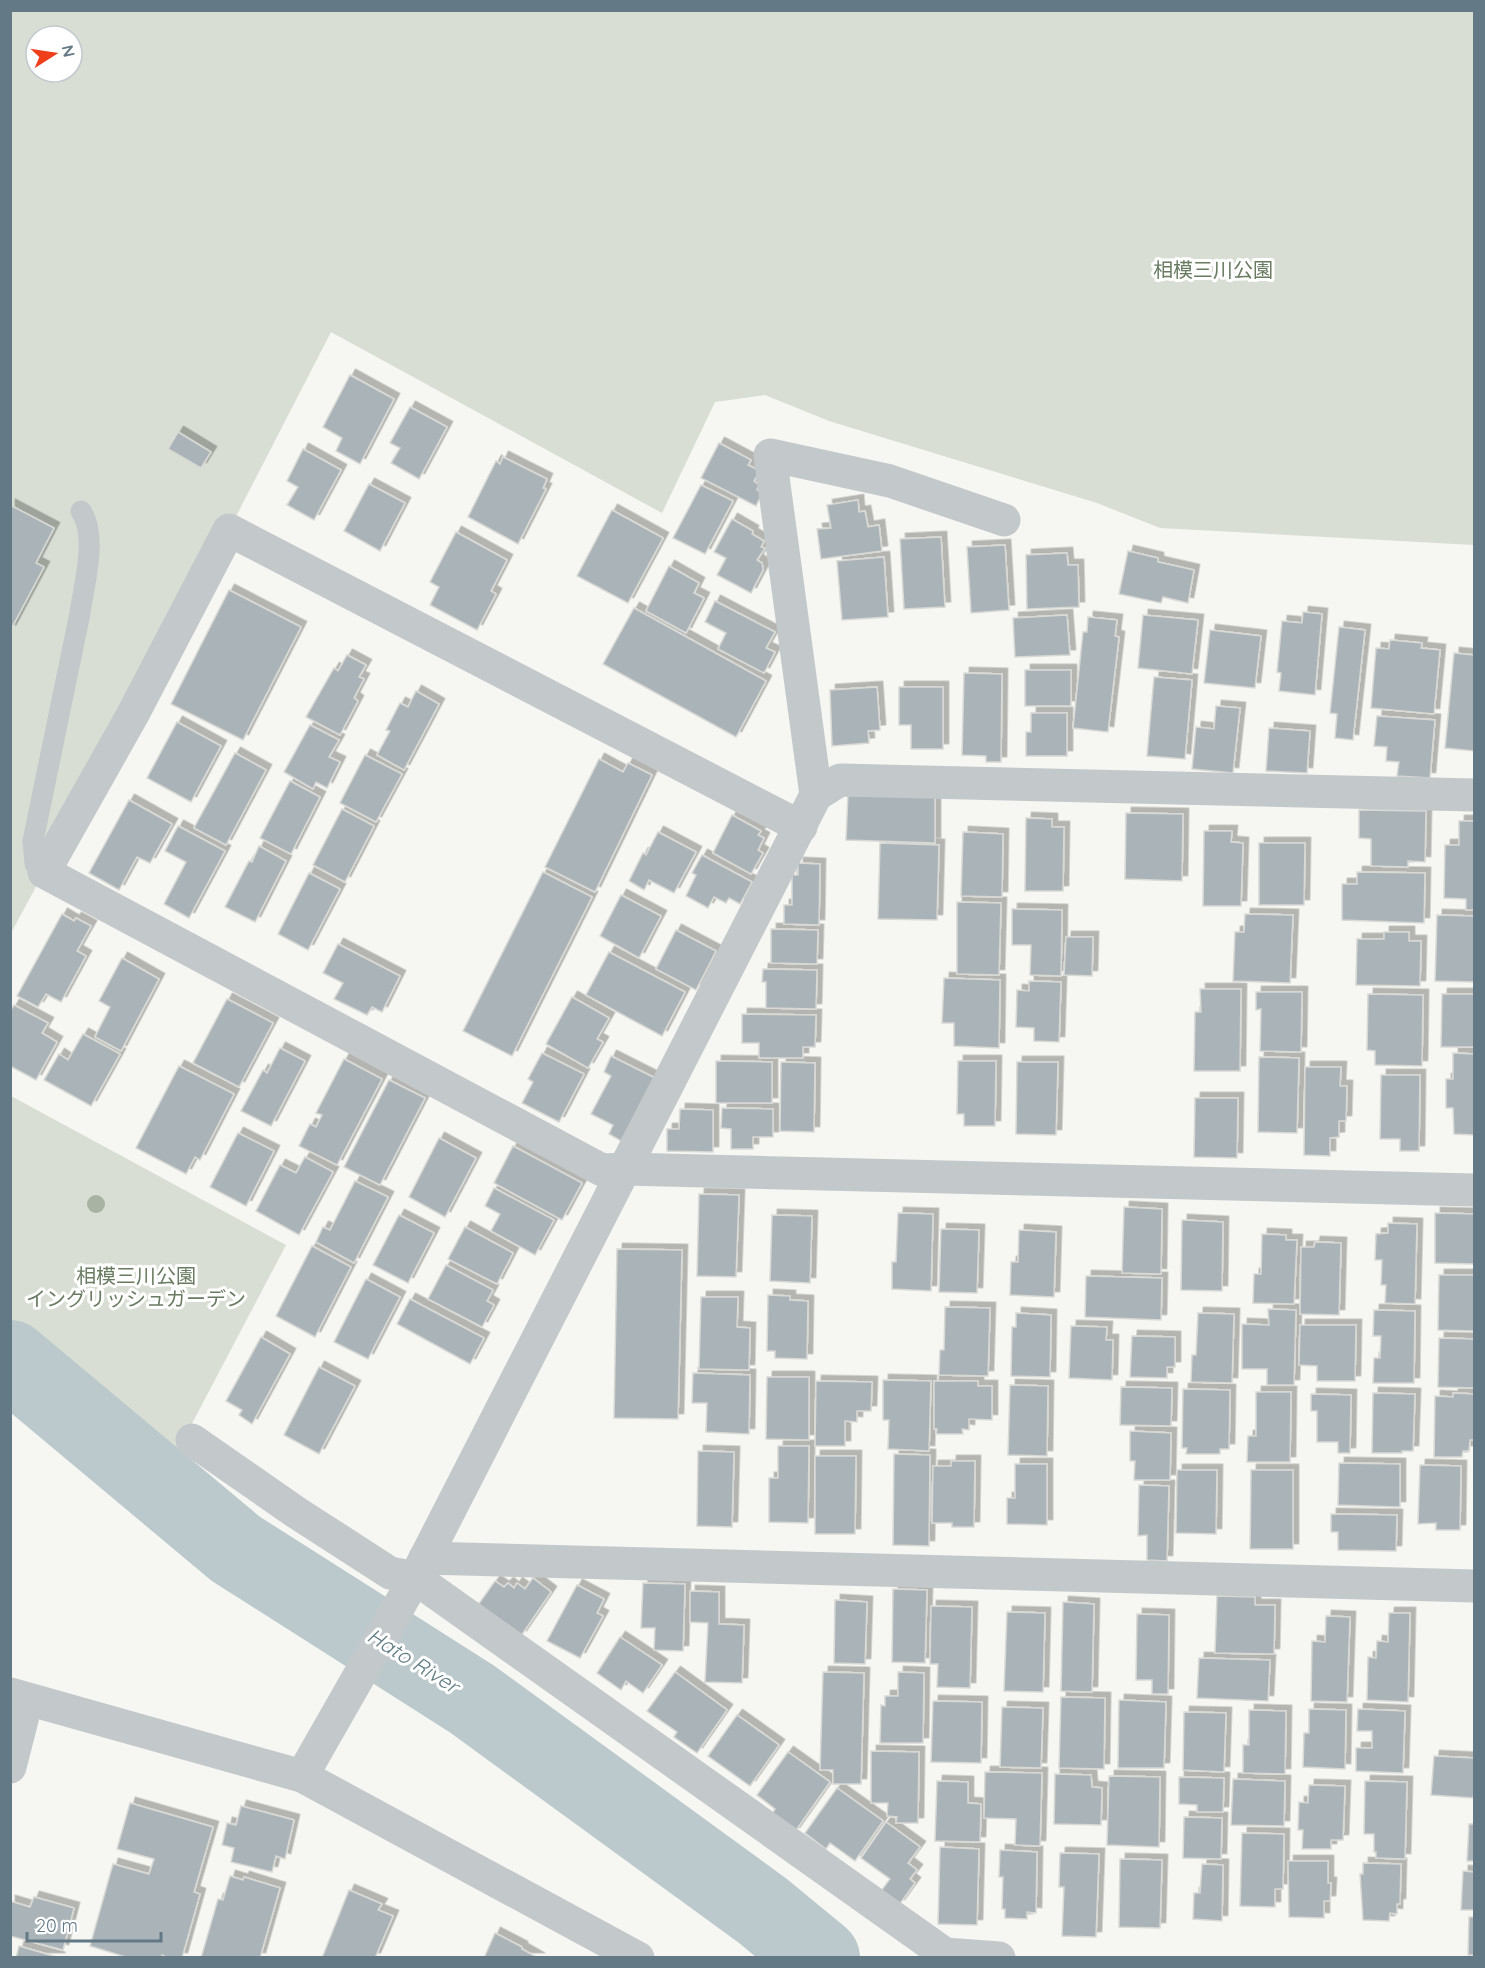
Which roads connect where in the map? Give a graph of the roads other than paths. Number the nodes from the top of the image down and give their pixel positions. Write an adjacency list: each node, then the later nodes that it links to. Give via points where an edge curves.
1 (81, 511): 6 (lane, via 87,519 90,538 80,613 33,841 35,864)
2 (1004, 520): 3 (street, via 890,481 771,455)
3 (816, 795): 4 (street, via 840,780); 5 (street)
4 (1474, 795)
5 (801, 827): 6 (street, via 229,530 133,714); 7 (street)
6 (44, 872): 7 (street, via 602,1170)
7 (625, 1169): 8 (street); 10 (street)
8 (1474, 1190)
9 (192, 1440): 10 (street, via 390,1573)
10 (415, 1578): 11 (street); 14 (street); 16 (street, via 945,1954)
11 (1474, 1586)
12 (19, 1697): 13 (street); 14 (street)
13 (10, 1767)
14 (302, 1776): 15 (street)
15 (638, 1958)
16 (999, 1958)

